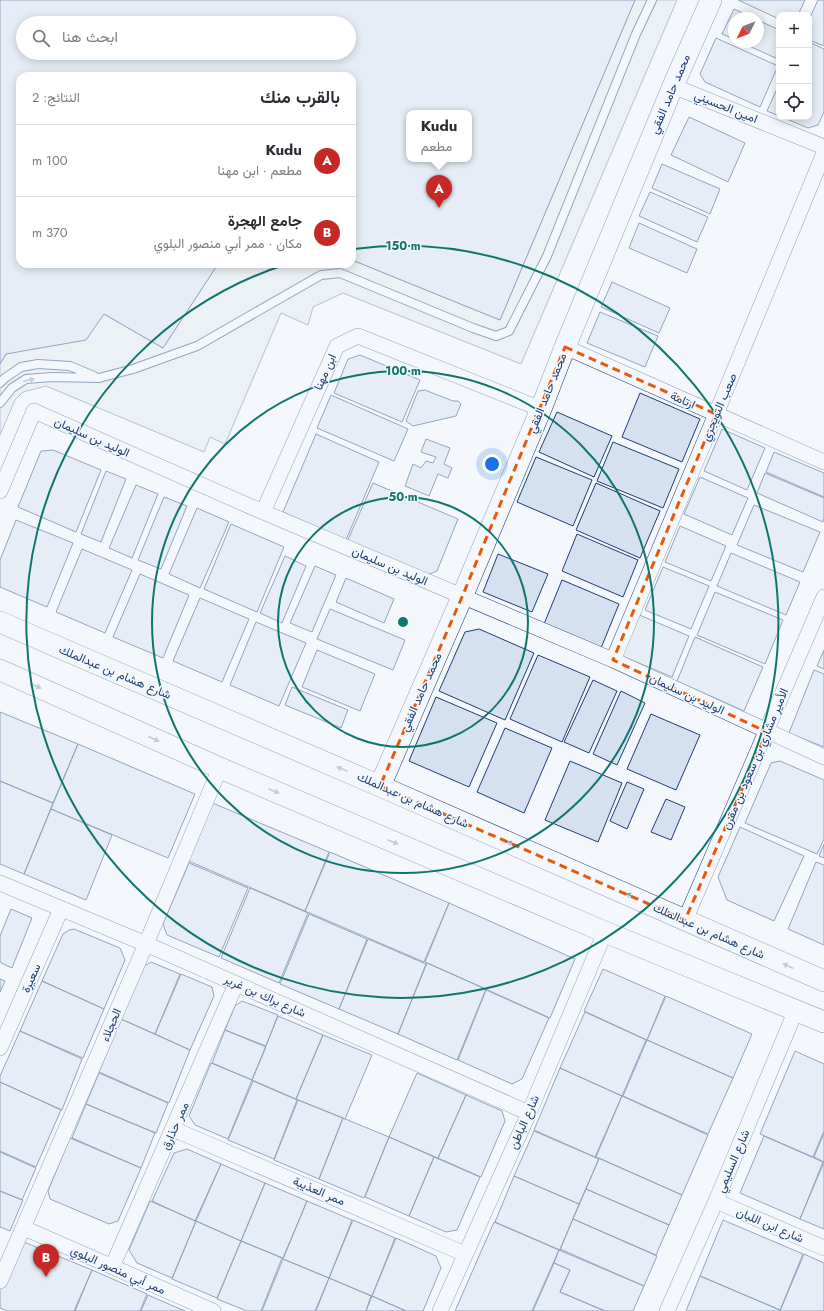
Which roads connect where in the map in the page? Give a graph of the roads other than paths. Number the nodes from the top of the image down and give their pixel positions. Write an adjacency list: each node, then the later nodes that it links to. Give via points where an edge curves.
1 (652, 0): 7 (lane, via 547,256 509,331 496,336 340,273 321,275 197,346 134,369)
2 (711, 0): 3 (street, محمد حامد الفقي)
3 (673, 86): 4 (street, امين الحسيني); 6 (street, محمد حامد الفقي)
4 (824, 147)
5 (824, 153): 11 (street, صعب التويجري)
6 (565, 347): 10 (street, محمد حامد الفقي); 11 (street, ارتامة)
7 (98, 378): 8 (lane, via 70,366 38,364 21,367); 9 (lane, one-way to 7, via 12,388 26,379)
8 (0, 383)
9 (0, 404)
10 (541, 409): 14 (street, ابن مهنا, via 358,336 337,346); 15 (street, محمد حامد الفقي)
11 (716, 414): 12 (street, ارتامة); 18 (street, صعب التويجري)
12 (824, 462)
13 (0, 491): 14 (street, الوليد بن سليمان, via 34,411)
14 (263, 512): 15 (street, الوليد بن سليمان)
15 (462, 597): 18 (street, الوليد بن سليمان); 23 (street, محمد حامد الفقي)
16 (824, 597): 20 (street, الأمير مشاري بن سعود بن مقرن)
17 (0, 622): 23 (street, شارع هشام بن عبدالملك, one-way to 17)
18 (613, 660): 20 (street, الوليد بن سليمان)
19 (0, 670): 22 (street, one-way to 22)
20 (767, 732): 21 (street, الوليد بن سليمان); 26 (street, الأمير مشاري بن سعود بن مقرن)
21 (824, 757)
22 (220, 768): 27 (street, one-way to 27); 28 (street, الحجلاء)
23 (380, 786): 26 (street, شارع هشام بن عبدالملك, one-way to 23)
24 (0, 883): 25 (street, شارع براك بن غرير)
25 (61, 909): 28 (street, شارع براك بن غرير); 33 (street, سعيرة)
26 (685, 920): 29 (street, شارع هشام بن عبدالملك, one-way to 26)
27 (605, 932): 31 (street); 34 (street, شارع الباطن)
28 (146, 944): 30 (street, شارع براك بن غرير); 37 (street, الحجلاء)
29 (824, 982)
30 (236, 984): 34 (street, شارع براك بن غرير); 35 (street, ممر حذارق)
31 (796, 1010): 32 (street); 36 (street, شارع السليمي)
32 (824, 1022)
33 (0, 1048)
34 (529, 1113): 39 (street, شارع الباطن)
35 (173, 1129): 39 (street, ممر العذيبة); 40 (street, ممر حذارق)
36 (716, 1202): 38 (street, شارع ابن اللبان); 44 (street, شارع السليمي)
37 (24, 1228): 40 (street, ممر أبي منصور البلوي); 41 (street, الحجلاء)
38 (824, 1248)
39 (465, 1254): 43 (street, شارع الباطن)
40 (112, 1267): 42 (street, ممر أبي منصور البلوي)
41 (0, 1281)
42 (213, 1311)
43 (440, 1311)
44 (667, 1311)

